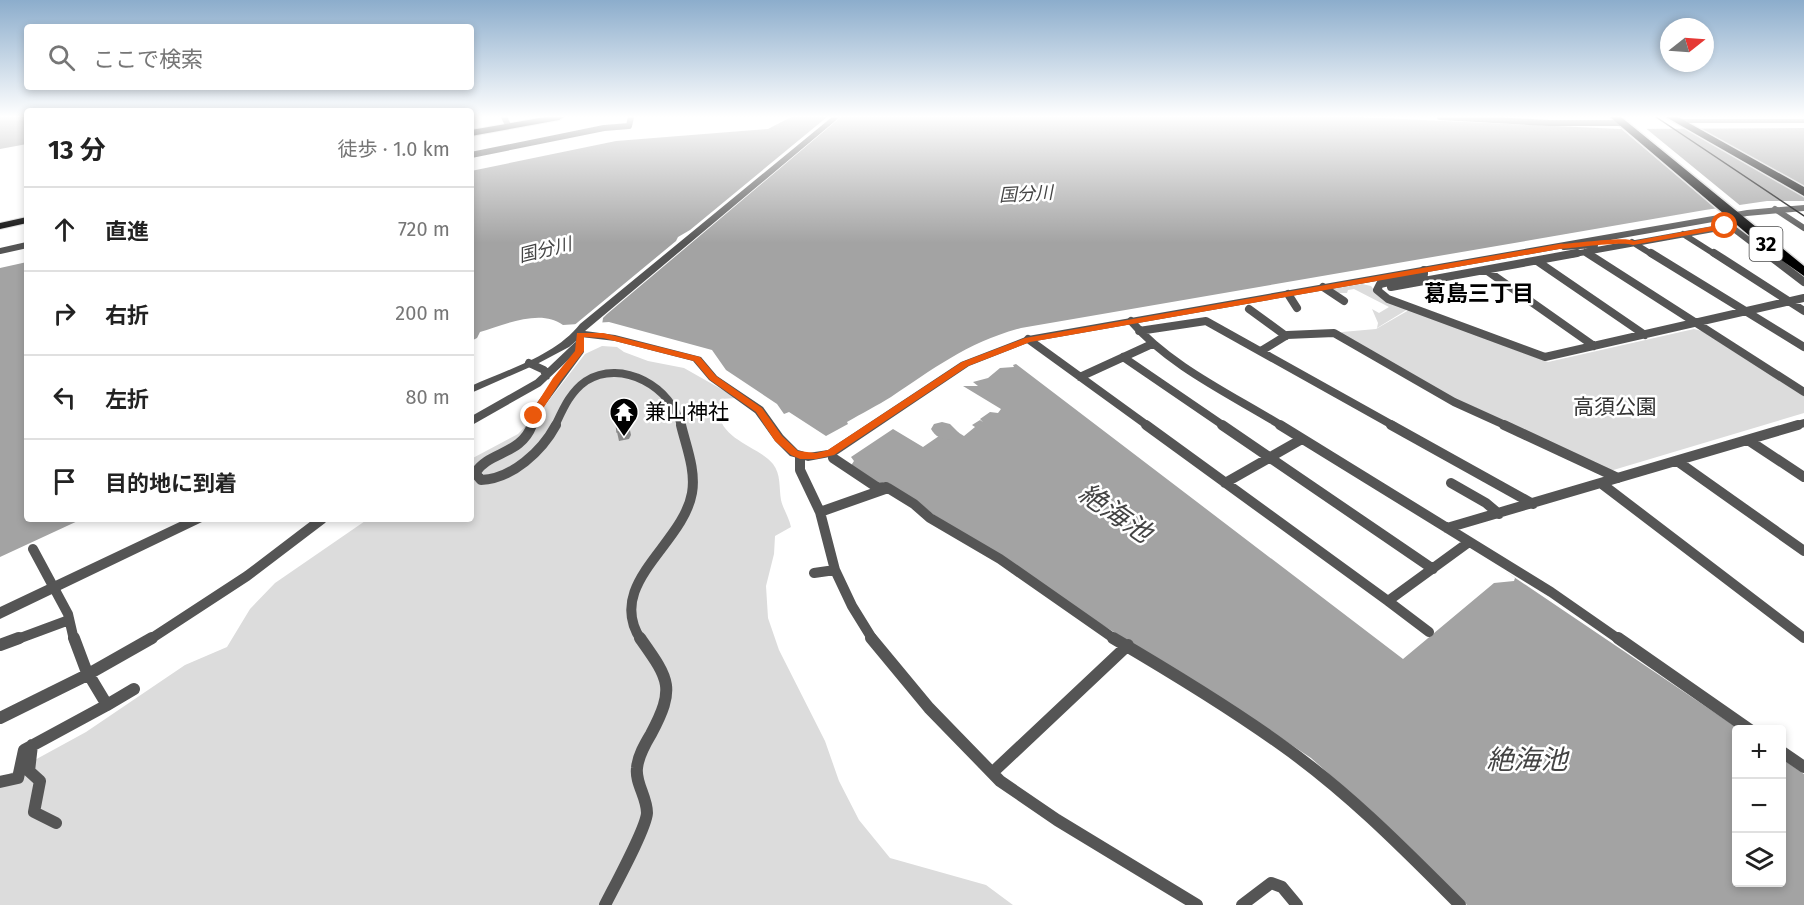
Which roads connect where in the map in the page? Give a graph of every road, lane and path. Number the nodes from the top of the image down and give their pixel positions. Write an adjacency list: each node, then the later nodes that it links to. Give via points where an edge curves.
1 (787, 159): 39 (street)
2 (1670, 159): 7 (highway, 32)
3 (1748, 159): 4 (highway)
4 (1804, 192)
5 (1804, 208): 6 (street)
6 (1775, 209): 7 (street); 13 (street, via 1786,218 1782,221)
7 (1736, 214): 12 (street); 21 (highway, 32); 24 (highway, 32)
8 (24, 217): 9 (main road)
9 (0, 221)
10 (24, 221): 11 (main road)
11 (0, 226)
12 (1660, 230): 15 (street, via 1661,233); 17 (street)
13 (1804, 230)
14 (1683, 234): 15 (street); 25 (street, via 1730,226); 31 (street)
15 (1630, 242): 17 (street); 19 (street); 35 (street)
16 (24, 246): 18 (street)
17 (1559, 247): 22 (street)
18 (0, 250)
19 (1585, 252): 20 (street); 37 (street)
20 (1537, 261): 23 (street); 40 (street)
21 (1804, 263)
22 (1424, 270): 26 (street); 27 (street, via 1424,274 1380,284)
23 (1486, 270): 27 (street); 44 (street)
24 (1804, 272)
25 (1804, 282)
26 (1323, 287): 28 (street); 30 (street)
27 (1377, 290): 44 (street, via 1388,299 1545,357)
28 (1288, 294): 32 (street); 36 (street)
29 (1804, 298): 31 (street)
30 (1344, 301)
31 (1788, 302): 34 (street); 35 (street)
32 (1297, 308)
33 (1249, 309): 41 (street)
34 (1804, 311)
35 (1746, 312): 37 (street); 45 (street)
36 (1131, 321): 38 (street); 42 (street)
37 (1697, 324): 40 (street); 52 (street)
38 (1139, 331): 43 (street); 46 (street, via 1206,321)
39 (581, 335): 48 (street); 49 (street); 57 (street, via 615,338 697,359 713,378 759,410 779,438); 98 (street, via 580,351 535,412 526,438 479,467 476,473 481,480 488,481 509,474 553,430 571,395 601,373 638,377 664,396 679,416 694,480 692,496 676,533 665,544 629,608 633,628 662,670 667,693 637,768 646,796 646,820)
40 (1645, 335): 44 (street)
41 (1286, 336): 46 (street); 62 (street, via 1334,333 1454,402)
42 (1028, 339): 50 (street); 57 (street, via 965,364 831,453)
43 (1152, 344): 47 (street); 55 (street)
44 (1594, 346)
45 (1804, 347)
46 (1261, 351): 67 (street)
47 (1123, 357): 50 (street); 59 (street)
48 (529, 363): 49 (street, via 544,370); 51 (street)
49 (546, 376): 53 (street, via 522,394)
50 (1080, 377): 63 (street)
51 (474, 389)
52 (1804, 392)
53 (474, 419)
54 (1804, 423): 56 (street)
55 (1302, 439): 59 (street); 72 (street)
56 (1748, 440): 60 (street); 61 (street)
57 (800, 456): 68 (street, via 800,470)
58 (833, 458): 66 (street, via 878,488)
59 (1270, 458): 63 (street); 76 (street)
60 (1677, 461): 62 (street); 75 (street)
61 (1804, 477)
62 (1618, 478): 65 (street)
63 (1225, 483): 80 (street)
64 (1451, 483): 69 (street)
65 (1602, 484): 67 (street); 84 (street)
66 (888, 488): 68 (street); 86 (street, via 1000,559 1101,631)
67 (1533, 504): 69 (street)
68 (820, 512): 77 (street)
69 (1499, 514): 72 (street)
70 (191, 522): 79 (street)
71 (318, 522): 87 (street, via 207,602)
72 (1447, 528): 73 (street)
73 (1469, 542): 76 (street); 91 (street, via 1551,592)
74 (33, 549): 79 (street)
75 (1804, 550)
76 (1432, 569): 80 (street)
77 (835, 570): 78 (street); 95 (street, via 867,633 929,708)
78 (814, 573)
79 (54, 587): 81 (street); 82 (street)
80 (1388, 602): 83 (street)
81 (0, 613)
82 (69, 620): 85 (street); 87 (street)
83 (1429, 632)
84 (1804, 638)
85 (0, 645)
86 (1128, 645): 95 (street); 102 (street, via 1285,747 1383,828)
87 (89, 676): 89 (street); 90 (street)
88 (134, 689): 89 (street)
89 (107, 705): 92 (street)
90 (0, 718)
91 (1744, 725)
92 (32, 745): 96 (street, via 24,750 18,778); 97 (street, via 29,771 40,781 34,812)
93 (1786, 755): 94 (street)
94 (1804, 767)
95 (992, 773): 99 (street, via 1057,820)
96 (0, 782)
97 (56, 823)
98 (605, 905)
99 (1197, 905)
100 (1242, 905): 101 (street, via 1272,882 1280,884)
101 (1297, 905)
102 (1460, 905)

